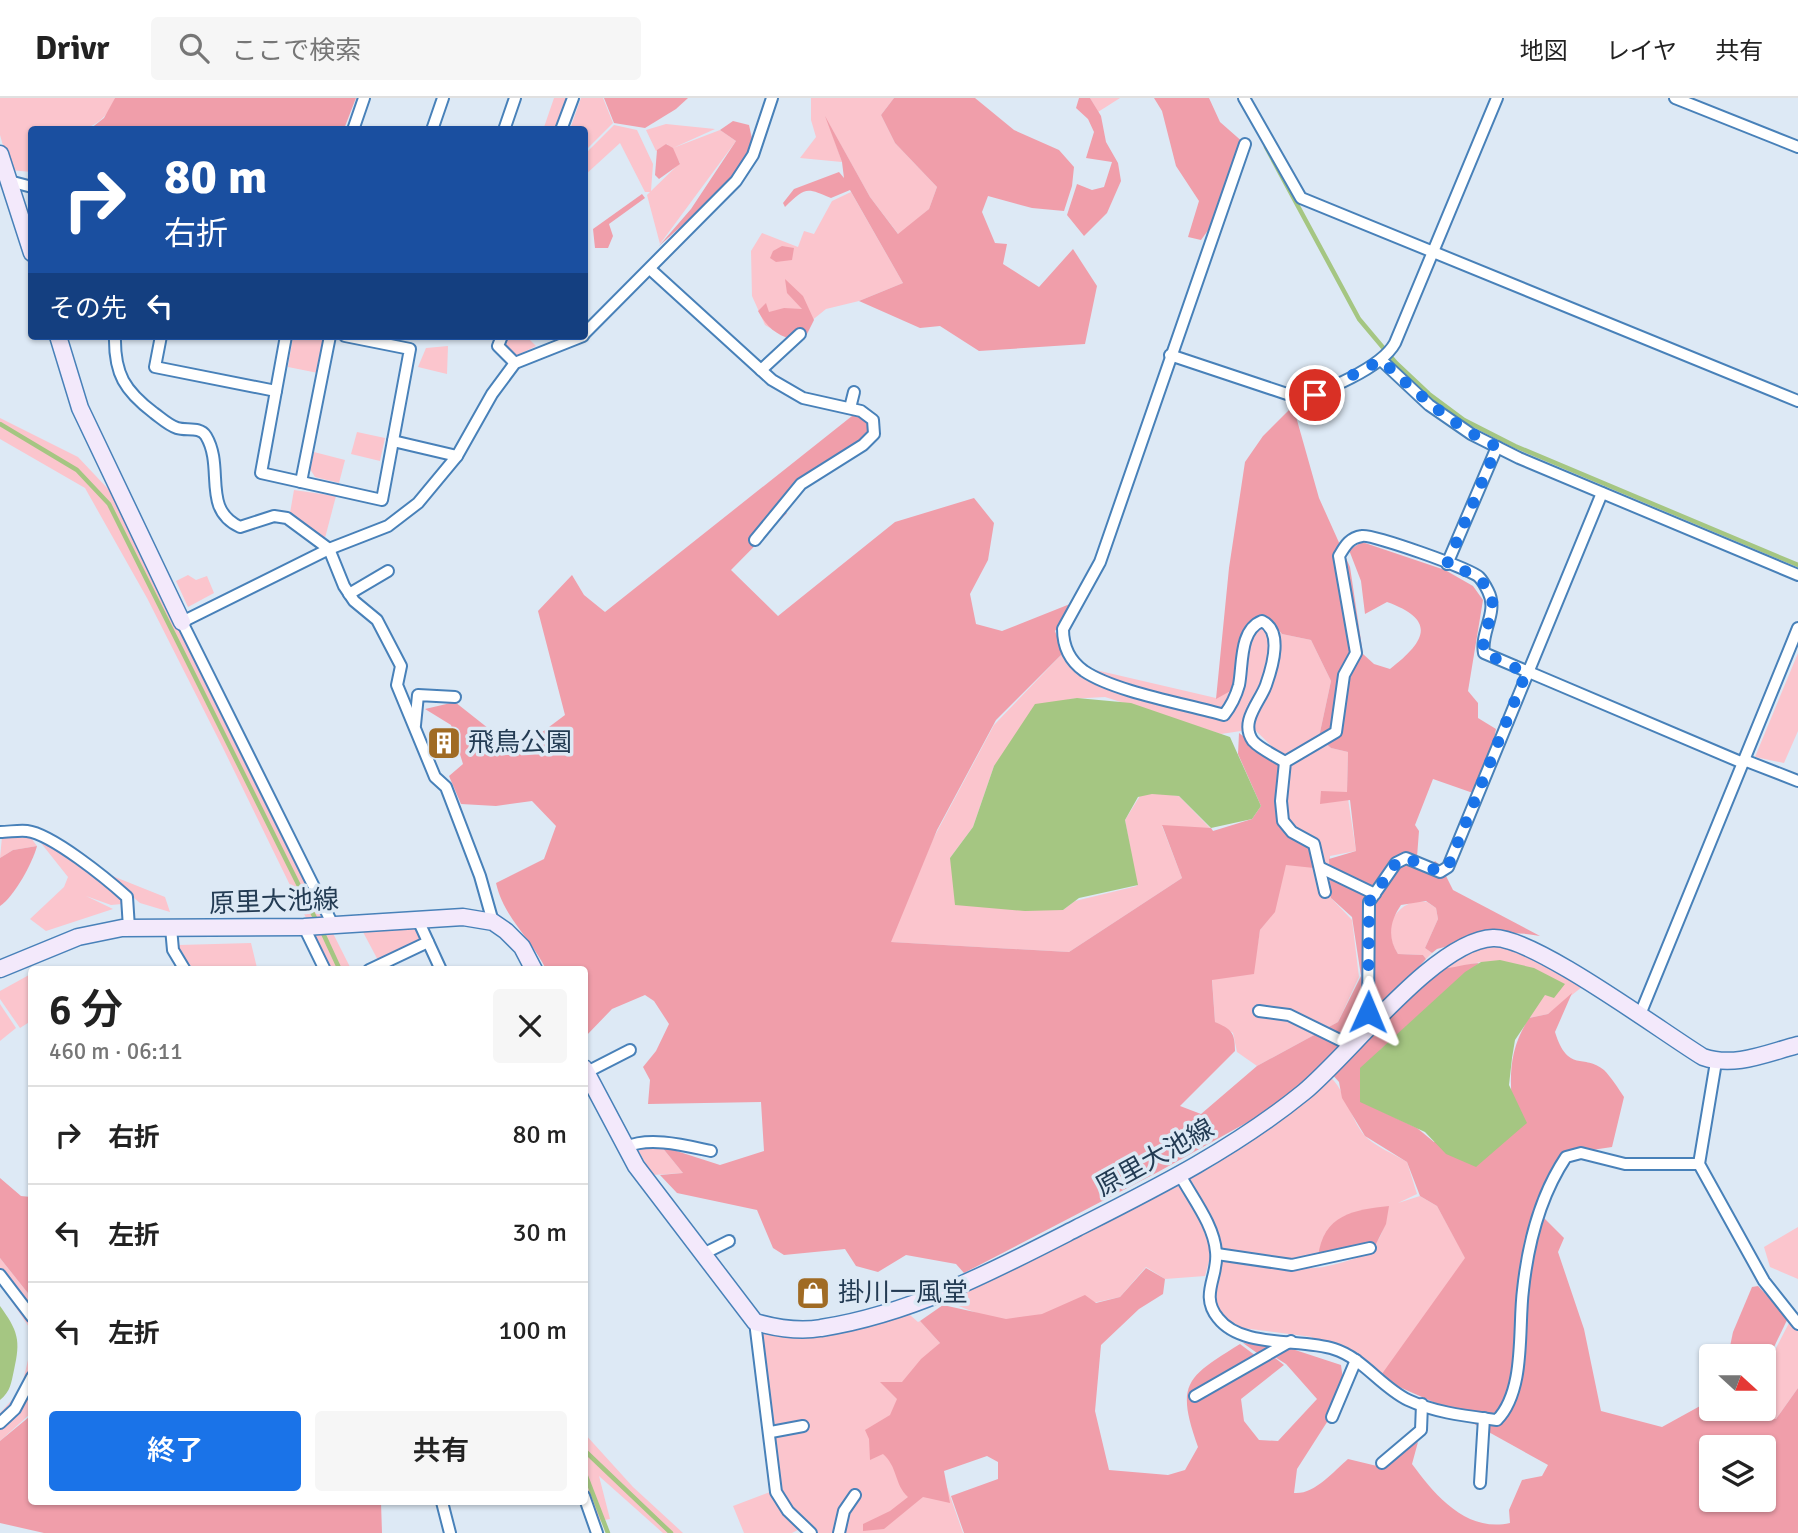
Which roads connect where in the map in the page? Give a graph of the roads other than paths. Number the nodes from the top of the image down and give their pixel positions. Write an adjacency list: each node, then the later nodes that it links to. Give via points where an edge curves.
1 (364, 98): 9 (street)
2 (443, 98): 10 (street)
3 (515, 98): 11 (street)
4 (573, 98): 12 (street)
5 (772, 98): 20 (street, via 753,155 736,181)
6 (1244, 98): 19 (street, via 1301,198)
7 (1497, 98): 19 (street)
8 (1675, 98): 14 (street)
9 (354, 126)
10 (433, 126)
11 (505, 126)
12 (562, 126)
13 (1245, 144): 31 (street)
14 (1798, 147)
15 (0, 154): 16 (main road)
16 (9, 181): 17 (street); 18 (main road)
17 (28, 186)
18 (28, 240)
19 (1434, 251): 32 (street, via 1393,346); 39 (street)
20 (650, 269): 21 (street); 34 (street)
21 (588, 331)
22 (800, 334): 34 (street)
23 (59, 340): 52 (main road, via 80,408)
24 (116, 340): 47 (street, via 121,378 132,398 177,428 206,435 214,457 216,504 230,522 240,527 274,516 287,518)
25 (160, 340): 36 (street, via 155,367)
26 (285, 340): 36 (street)
27 (329, 340): 44 (street)
28 (365, 340): 41 (street, via 410,349)
29 (500, 340): 33 (street, via 498,346)
30 (572, 340): 33 (street)
31 (1170, 355): 32 (street, via 1296,397 1315,395); 57 (street, via 1100,562 1063,629 1063,639 1069,656 1083,671 1224,715 1238,686 1244,645 1252,627 1262,621 1276,634 1266,685 1248,728 1253,741)
32 (1381, 360): 42 (street, via 1429,405)
33 (514, 363): 43 (street)
34 (761, 370): 38 (street)
35 (808, 386): 38 (street)
36 (276, 391): 44 (street, via 261,473)
37 (854, 392): 40 (street)
38 (803, 398): 40 (street)
39 (1798, 401)
40 (859, 407): 46 (street, via 873,420 874,435 801,484)
41 (393, 441): 43 (street); 44 (street, via 382,500)
42 (1497, 447): 45 (street); 48 (street)
43 (457, 456): 47 (street, via 418,503 388,526)
44 (301, 482)
45 (1602, 493): 50 (street); 54 (street)
46 (755, 540)
47 (329, 549): 51 (street); 52 (street)
48 (1447, 564): 54 (street, via 1478,576 1490,594 1492,609 1482,643 1484,653); 57 (street, via 1381,538 1362,536 1347,542 1339,556 1339,570 1356,653 1344,675 1336,732)
49 (388, 571): 51 (street)
50 (1798, 575)
51 (349, 594): 56 (street, via 377,620 401,667 397,685)
52 (182, 622): 66 (street)
53 (1798, 628): 58 (street)
54 (1526, 673): 58 (street); 63 (street, via 1448,867 1440,872 1406,858 1396,863)
55 (455, 697): 56 (street, via 418,695)
56 (415, 729): 65 (street, via 435,777 446,787)
57 (1285, 762): 61 (street, via 1283,821 1314,844)
58 (1744, 762): 59 (street); 78 (street)
59 (1798, 781)
60 (0, 832): 68 (street, via 28,831 44,836 100,873 127,897)
61 (1321, 869): 62 (street); 63 (street)
62 (1325, 891)
63 (1375, 894): 79 (street, via 1369,902 1368,1012)
64 (418, 920): 65 (main road, 原里大池線, via 463,917); 66 (main road, 原里大池線); 70 (street)
65 (493, 922): 75 (main road, via 522,947)
66 (330, 925): 67 (main road, 原里大池線)
67 (305, 927): 69 (main road, 原里大池線); 72 (street)
68 (129, 928): 69 (main road, 原里大池線); 76 (main road, 原里大池線, via 78,937)
69 (171, 928): 71 (street, via 173,950)
70 (428, 942): 73 (street); 74 (street)
71 (183, 966)
72 (323, 966)
73 (377, 966)
74 (439, 966)
75 (532, 966)
76 (0, 969)
77 (1259, 1011): 79 (street, via 1289,1015)
78 (1639, 1017): 79 (main road, 原里大池線, via 1552,960 1520,942 1497,937 1457,948); 82 (main road, 原里大池線)
79 (1356, 1042): 88 (main road, 原里大池線, via 1274,1116)
80 (1798, 1045): 82 (main road)
81 (630, 1050): 83 (street)
82 (1716, 1062): 87 (street)
83 (588, 1069)
84 (588, 1074): 85 (main road)
85 (626, 1147): 86 (street, via 634,1143 676,1144); 91 (main road)
86 (712, 1151)
87 (1699, 1164): 96 (street, via 1764,1281); 103 (street, via 1625,1164 1581,1153 1566,1157 1535,1222 1522,1291 1519,1362 1506,1411 1497,1420)
88 (1180, 1175): 92 (street, via 1210,1227); 95 (main road, 原里大池線, via 989,1272 880,1316 818,1329)
89 (729, 1241): 91 (street)
90 (1370, 1248): 92 (street, via 1292,1265)
91 (703, 1254): 95 (main road)
92 (1217, 1254): 97 (street, via 1208,1302 1218,1319 1250,1337)
93 (0, 1275): 94 (street)
94 (28, 1312)
95 (755, 1322): 106 (street)
96 (1798, 1324)
97 (1291, 1341): 98 (street, via 1337,1349); 100 (street)
98 (1356, 1360): 101 (street, via 1407,1400); 102 (street)
99 (28, 1385): 104 (street, via 15,1409)
100 (1195, 1396)
101 (1422, 1404): 103 (street, via 1454,1415); 107 (street, via 1421,1430)
102 (1332, 1417)
103 (1484, 1418): 108 (street)
104 (0, 1423)
105 (803, 1426): 106 (street)
106 (771, 1432): 112 (street, via 776,1492)
107 (1382, 1463)
108 (1480, 1483)
109 (855, 1495): 115 (street, via 844,1511)
110 (443, 1505): 113 (street)
111 (587, 1505): 114 (street)
112 (806, 1532)
113 (450, 1533)
114 (597, 1533)
115 (839, 1533)

